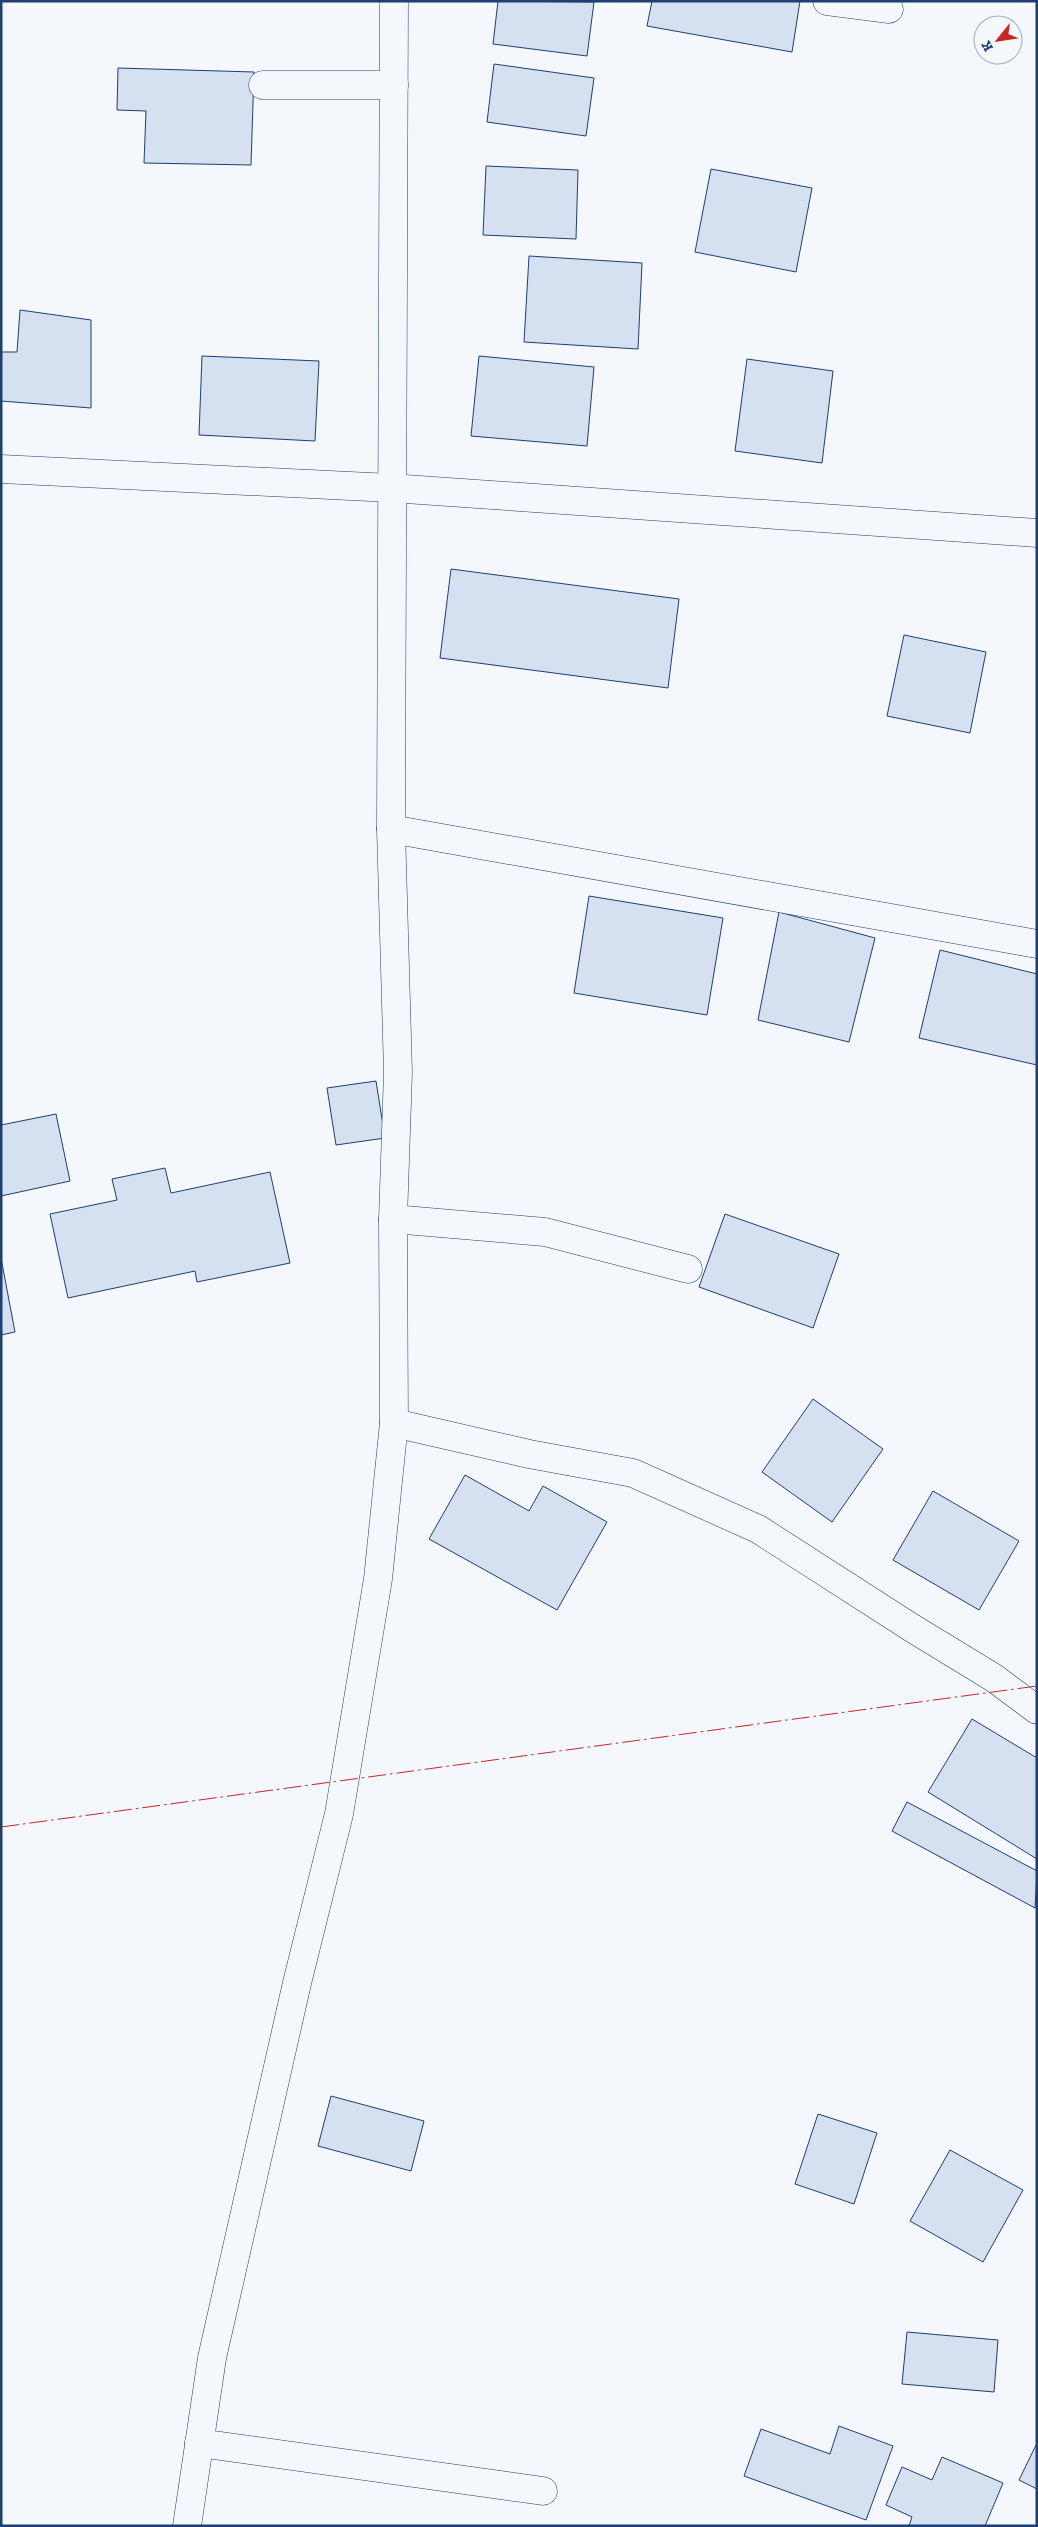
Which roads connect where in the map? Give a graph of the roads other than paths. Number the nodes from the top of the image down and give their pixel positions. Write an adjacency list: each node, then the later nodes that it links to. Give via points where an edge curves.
1 (394, 1): 4 (street)
2 (827, 1): 3 (street)
3 (889, 9)
4 (394, 84): 5 (street); 7 (street)
5 (262, 85)
6 (1, 469): 7 (street)
7 (391, 488): 8 (street); 9 (street)
8 (1037, 533)
9 (391, 829): 10 (street); 11 (street, via 398,1072)
10 (1037, 944)
11 (393, 1219): 12 (street, via 545,1232); 13 (street)
12 (688, 1268)
13 (394, 1423): 14 (street, via 529,1454 633,1473 758,1528 994,1678); 15 (street, via 378,1579 340,1814 297,1983 212,2358)
14 (1037, 1710)
15 (199, 2443): 16 (street); 17 (street)
16 (544, 2491)
17 (187, 2526)

